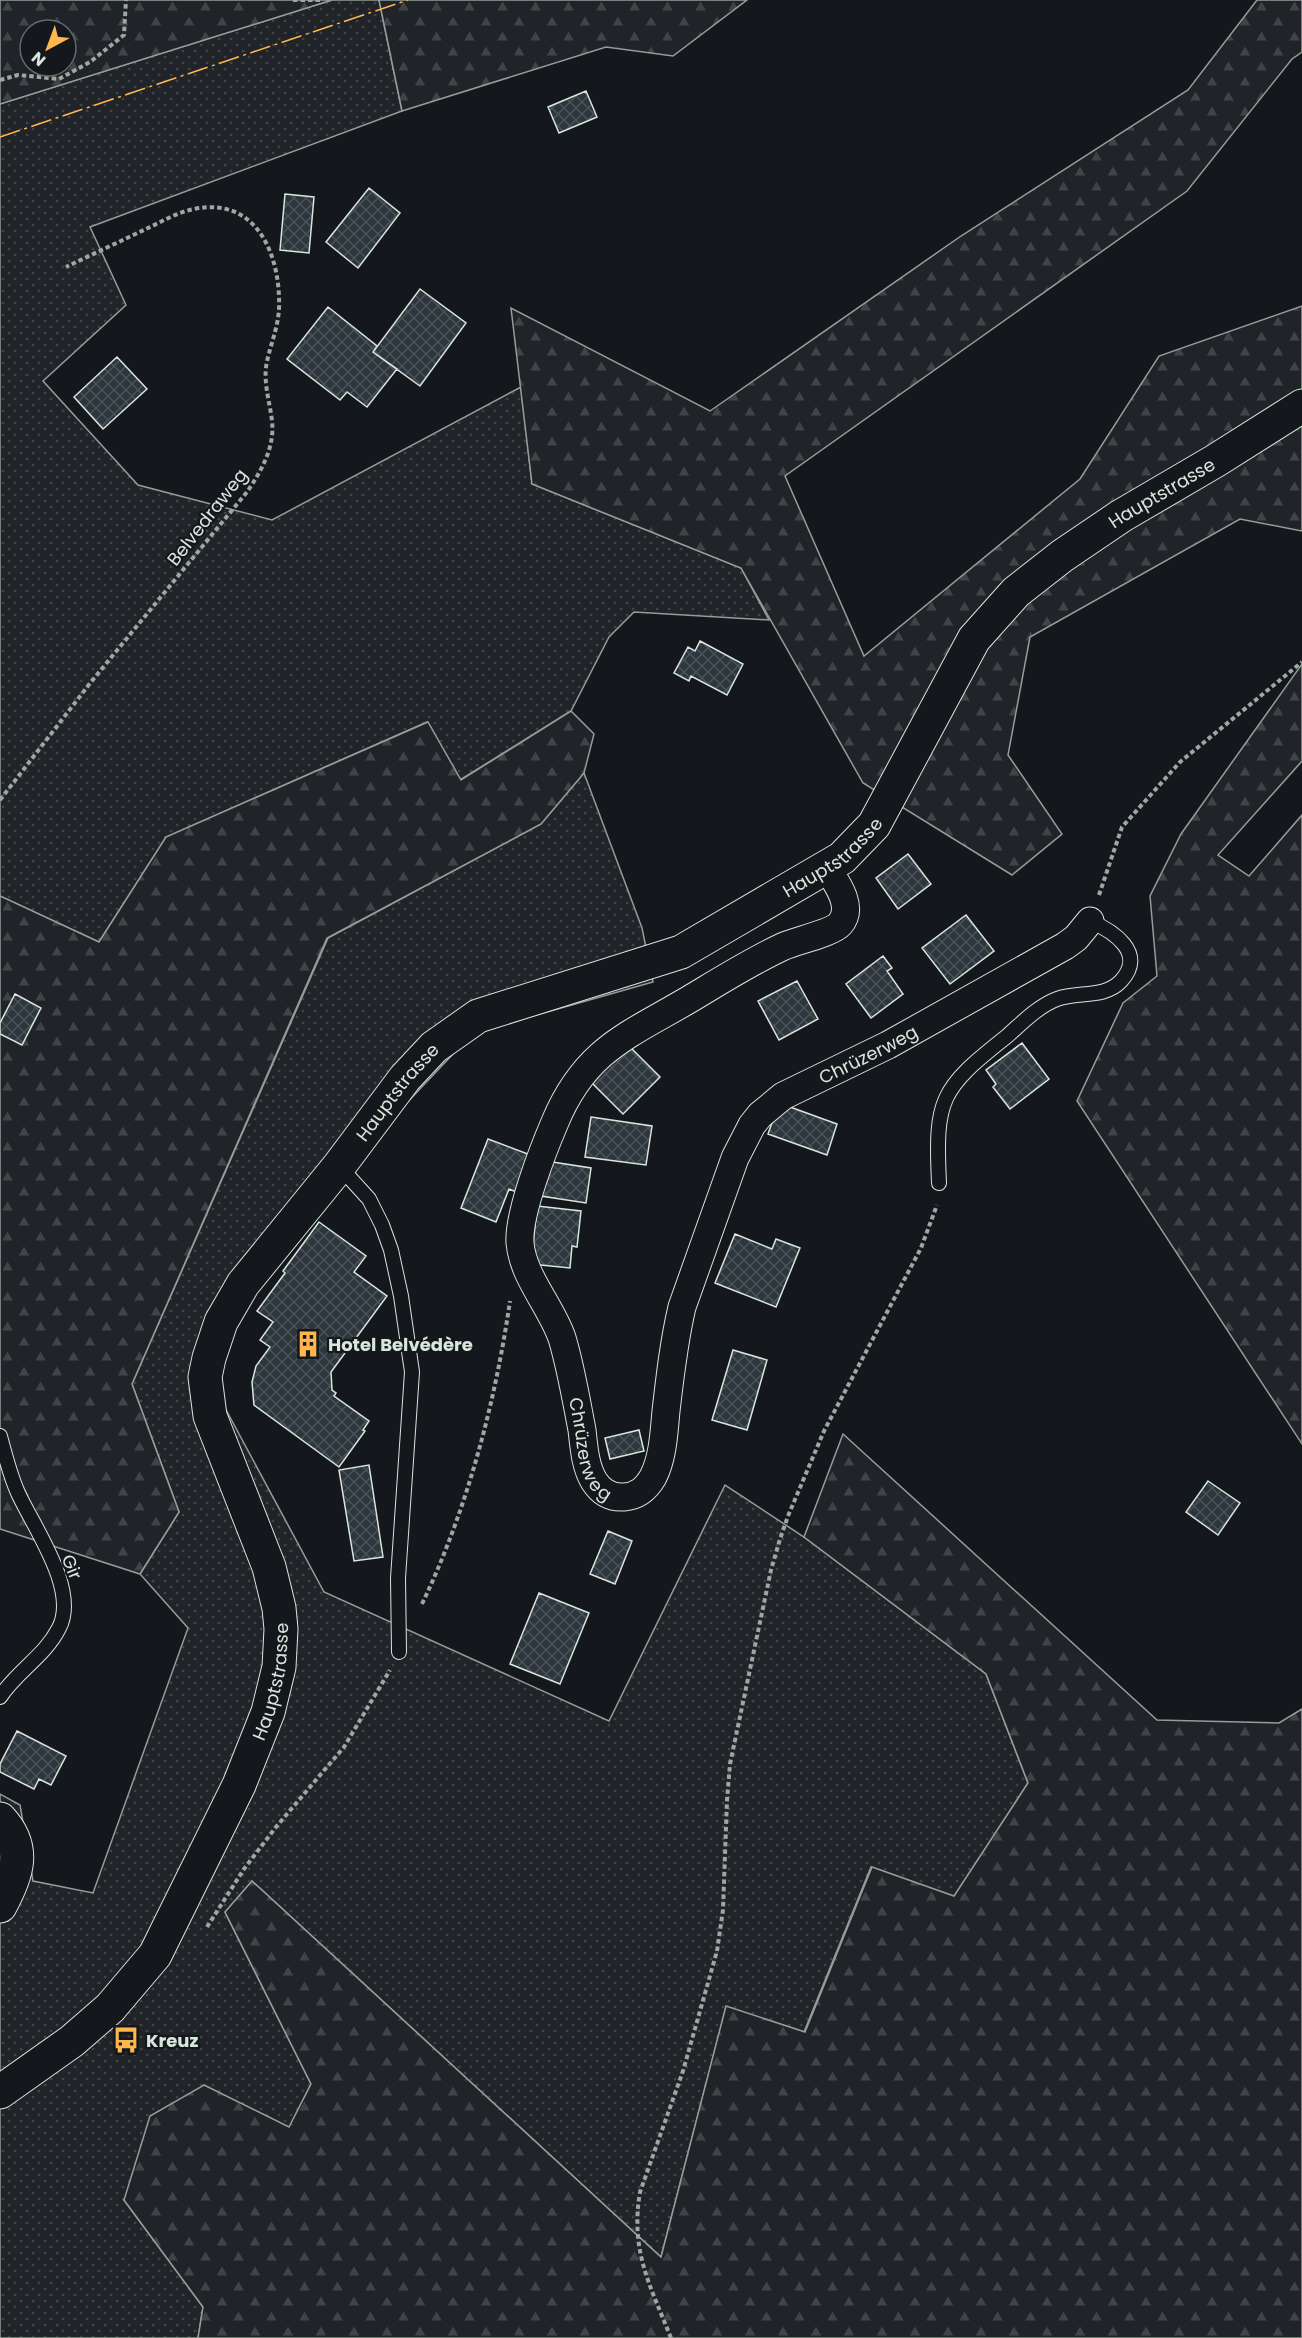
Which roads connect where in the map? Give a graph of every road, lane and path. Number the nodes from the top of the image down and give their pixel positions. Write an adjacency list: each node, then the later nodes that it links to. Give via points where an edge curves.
1 (126, 0): 4 (path, via 124,35 90,62 59,79 18,75)
2 (293, 0): 3 (path)
3 (320, 0)
4 (0, 80)
5 (66, 267): 8 (path, Belvedraweg, via 195,208 220,208 243,216 268,246 278,298 266,372 273,432 265,461 247,492)
6 (1302, 406): 9 (main road, Hauptstrasse, via 1121,516 1016,592 974,639 874,825)
7 (1302, 662): 10 (path, via 1180,762 1122,827)
8 (0, 800)
9 (827, 868): 10 (street, Chrüzerweg, via 844,900 846,910 839,925 762,957 612,1044 573,1087 547,1141 522,1221 520,1245 566,1352 588,1467 600,1489 608,1495 632,1497 644,1490 658,1466 682,1307 735,1158 760,1114 783,1096 888,1045 1065,946); 11 (main road, Hauptstrasse, via 681,952 478,1016 434,1047 399,1086)
10 (1090, 921): 12 (lane, via 1119,937 1127,948 1127,973 1110,989 1070,995 1044,1006 961,1074 943,1102 939,1119)
11 (339, 1166): 14 (lane, via 369,1199 391,1250 412,1372 398,1578); 18 (main road, Hauptstrasse, via 243,1284 221,1322 205,1377 210,1416 262,1547 279,1608 279,1667 258,1743 155,1954 110,2008 72,2041)
12 (939, 1183): 19 (path, via 937,1206 921,1248 824,1431 788,1516 771,1570 730,1764 723,1910 717,1952 680,2080 640,2192 637,2212 638,2250)
13 (0, 1436): 15 (lane, Gir, via 16,1490 62,1585 65,1607 61,1626 48,1646)
14 (399, 1652)
15 (0, 1697)
16 (0, 1819): 17 (main road, via 13,1837 17,1862)
17 (0, 1906)
18 (0, 2092)
19 (671, 2338)

